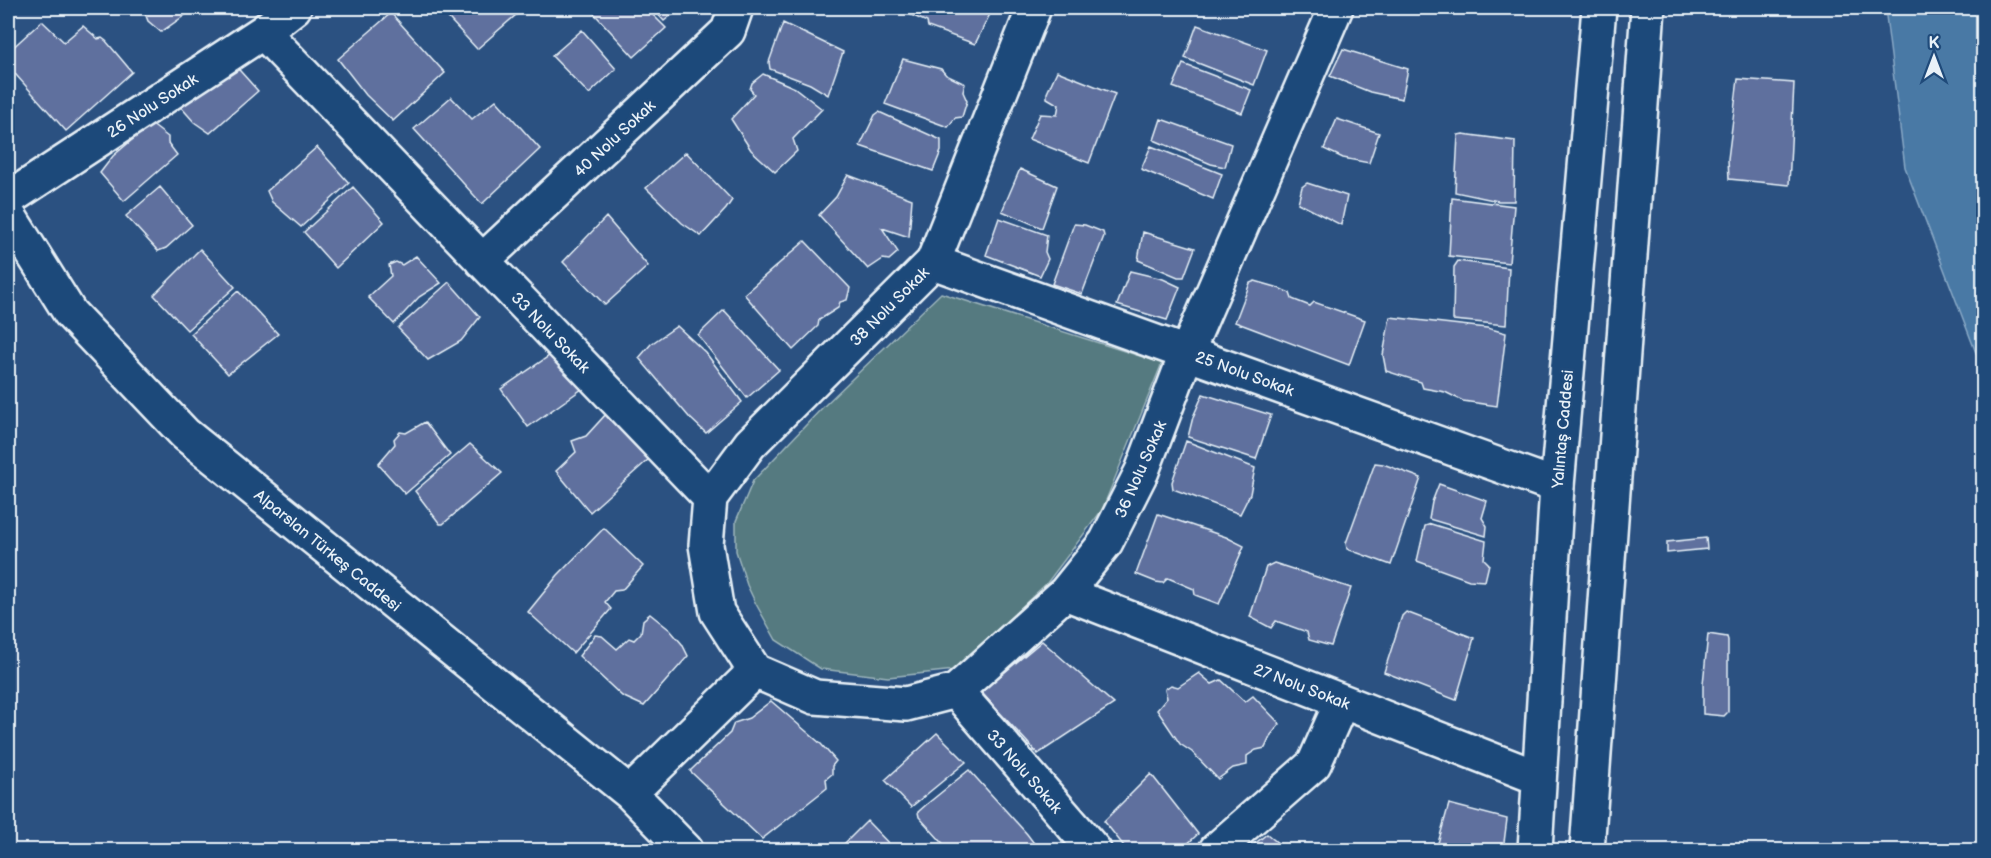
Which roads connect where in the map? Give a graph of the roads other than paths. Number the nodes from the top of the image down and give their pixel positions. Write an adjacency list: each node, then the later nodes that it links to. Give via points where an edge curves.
1 (294, 8): 7 (street, 26 Nolu Sokak)
2 (736, 8): 10 (street, 40 Nolu Sokak, via 728,32)
3 (1034, 8): 11 (street, 38 Nolu Sokak)
4 (1336, 8): 12 (street, 36 Nolu Sokak)
5 (1599, 8): 13 (street, Yalıntaş Caddesi)
6 (1648, 8): 25 (street)
7 (263, 32): 8 (street, 26 Nolu Sokak); 10 (street, 33 Nolu Sokak)
8 (8, 199)
9 (8, 214): 20 (street, Alparslan Türkeş Caddesi, via 70,313 185,434)
10 (482, 261): 14 (street, 33 Nolu Sokak)
11 (933, 262): 12 (street, 25 Nolu Sokak); 14 (street, 38 Nolu Sokak, via 750,444)
12 (1187, 352): 13 (street, 25 Nolu Sokak); 15 (street, 36 Nolu Sokak, via 1137,481 1106,542)
13 (1557, 486): 19 (street, Yalıntaş Caddesi)
14 (711, 498): 16 (street, via 706,545 717,612)
15 (1065, 593): 17 (street, 36 Nolu Sokak); 18 (street, 27 Nolu Sokak)
16 (755, 671): 17 (street, 36 Nolu Sokak, via 814,698 906,704); 20 (street)
17 (956, 691): 22 (street, 33 Nolu Sokak)
18 (1342, 701): 19 (street, 27 Nolu Sokak); 23 (street, via 1314,764)
19 (1539, 778): 24 (street, Yalıntaş Caddesi)
20 (630, 793): 21 (street, Alparslan Türkeş Caddesi)
21 (686, 850)
22 (1094, 850)
23 (1216, 850)
24 (1535, 850)
25 (1587, 850)

